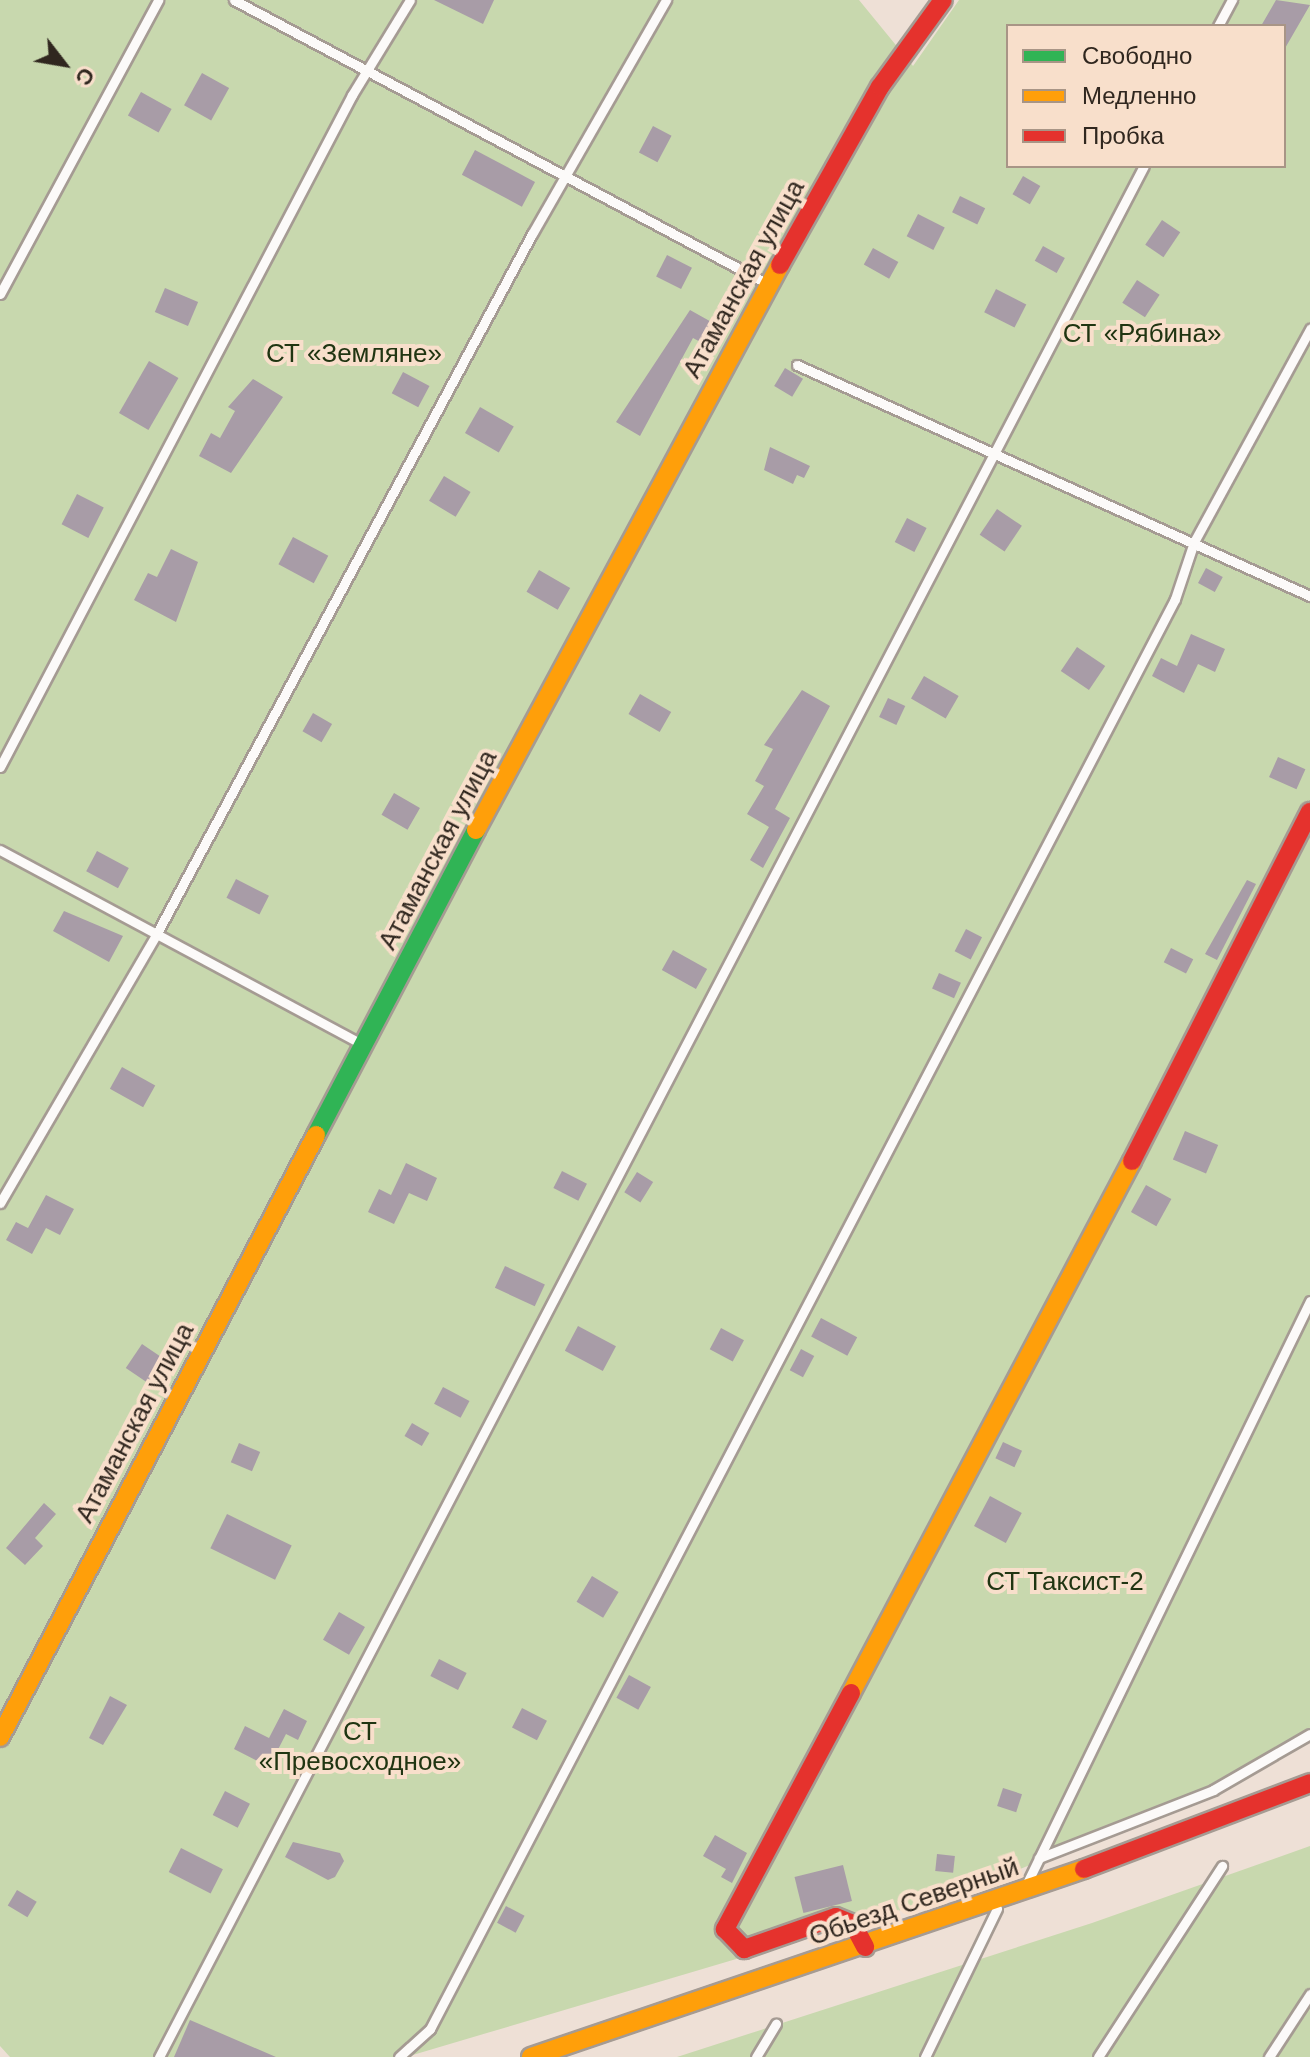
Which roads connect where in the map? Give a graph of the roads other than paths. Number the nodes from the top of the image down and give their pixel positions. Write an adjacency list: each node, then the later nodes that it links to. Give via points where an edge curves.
1 (158, 0): 11 (lane)
2 (234, 0): 8 (lane)
3 (410, 0): 8 (lane)
4 (666, 0): 20 (lane, via 532,234)
5 (943, 0): 10 (main road, Атаманская улица, via 880,87)
6 (1232, 0): 7 (lane)
7 (1219, 24)
8 (367, 69): 10 (lane); 17 (lane)
9 (1143, 168): 14 (lane)
10 (771, 285): 21 (main road, Атаманская улица, via 637,522)
11 (0, 294)
12 (1310, 329): 15 (lane)
13 (797, 365): 14 (lane)
14 (991, 451): 15 (lane); 34 (lane)
15 (1194, 542): 16 (lane); 35 (lane, via 1175,599 435,2018)
16 (1310, 596)
17 (0, 767)
18 (1310, 812): 31 (main road, via 1075,1273 725,1929 744,1949 836,1917 853,1924)
19 (0, 850): 20 (lane)
20 (157, 933): 21 (lane); 22 (lane)
21 (365, 1046): 25 (main road, Атаманская улица)
22 (0, 1203)
23 (1310, 1301): 27 (lane)
24 (1310, 1734): 27 (lane, via 1213,1790)
25 (0, 1737)
26 (1310, 1783): 29 (main road, Обьезд Северный)
27 (1039, 1858): 29 (lane)
28 (1222, 1866): 39 (lane)
29 (1023, 1892): 30 (main road, Обьезд Северный)
30 (1001, 1899): 31 (main road, Обьезд Северный); 38 (lane)
31 (865, 1947): 36 (main road, Обьезд Северный)
32 (1310, 1994): 40 (lane)
33 (776, 2024): 37 (lane)
34 (159, 2057)
35 (399, 2057)
36 (531, 2057)
37 (756, 2057)
38 (925, 2057)
39 (1098, 2057)
40 (1269, 2057)

